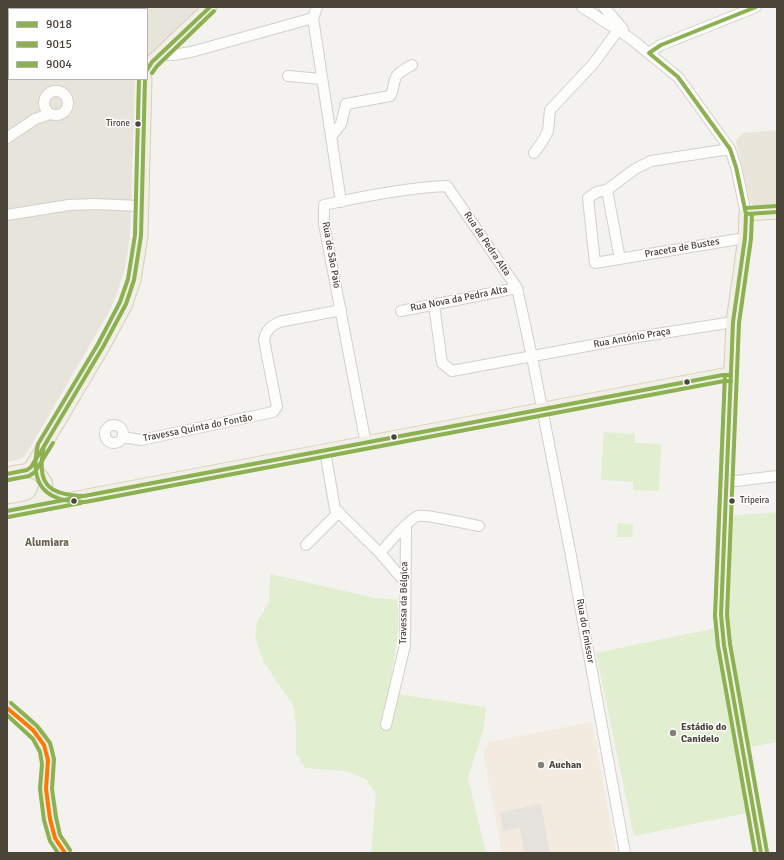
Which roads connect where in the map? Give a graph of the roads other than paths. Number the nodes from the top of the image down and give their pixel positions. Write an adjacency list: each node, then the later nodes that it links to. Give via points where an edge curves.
1 (210, 7): 11 (main road)
2 (317, 7): 7 (street)
3 (582, 7): 8 (street)
4 (604, 7): 9 (street)
5 (756, 7): 6 (street)
6 (737, 11): 10 (street, via 661,45)
7 (313, 18): 11 (street, via 191,52); 15 (street)
8 (618, 30): 9 (street); 21 (street, via 594,63 550,110 548,131)
9 (630, 38): 10 (street)
10 (649, 53): 20 (street, via 678,77)
11 (161, 54): 13 (main road)
12 (412, 65): 18 (street, via 396,76 390,96 346,104 341,124)
13 (148, 68)
14 (288, 76): 15 (street)
15 (322, 79): 18 (street)
16 (145, 80): 24 (main road)
17 (47, 110): 19 (street)
18 (331, 137): 23 (street)
19 (7, 138)
20 (730, 149): 22 (street, via 651,161); 26 (street)
21 (534, 153)
22 (607, 190): 29 (street); 29 (street, Praceta de Bustes, via 597,192 588,198 595,263)
23 (341, 202): 30 (street, Rua da Pedra Alta, via 447,186); 32 (street, Rua de São Paio, via 324,206 324,224)
24 (141, 206): 27 (street, via 69,205); 40 (main road, via 139,253 126,304)
25 (777, 212): 26 (main road)
26 (746, 214): 28 (main road)
27 (7, 216)
28 (745, 238): 29 (street, Praceta de Bustes); 34 (main road)
29 (620, 259)
30 (517, 288): 31 (street, Rua Nova da Pedra Alta); 35 (street, Rua da Pedra Alta)
31 (434, 305): 33 (street, Rua Nova da Pedra Alta); 35 (street, Rua António Praça, via 442,363 452,371)
32 (341, 310): 38 (street, Travessa Quinta do Fontão, via 279,322 267,331 264,340 277,407 273,412 141,440); 39 (street, Rua de São Paio)
33 (401, 310)
34 (733, 322): 35 (street, Rua António Praça); 36 (main road)
35 (532, 357): 37 (street, Rua da Pedra Alta)
36 (731, 375): 37 (main road); 46 (main road)
37 (542, 410): 39 (main road); 59 (street, Rua do Emissor)
38 (123, 437)
39 (366, 444): 41 (main road)
40 (44, 446): 42 (main road); 45 (main road)
41 (325, 452): 47 (main road); 50 (street, via 335,509)
42 (27, 470): 43 (main road); 45 (main road)
43 (7, 474)
44 (777, 476): 46 (street)
45 (44, 480): 47 (main road, via 61,494); 48 (main road, via 43,496 39,502)
46 (726, 481): 60 (main road, via 722,599 724,644)
47 (84, 496): 48 (main road)
48 (24, 508): 49 (main road)
49 (7, 511)
50 (339, 512): 53 (street); 54 (street)
51 (406, 526): 52 (street, via 418,516); 54 (street); 55 (street, Travessa da Bélgica)
52 (479, 526)
53 (306, 545)
54 (380, 553): 55 (street)
55 (404, 581): 57 (street, Travessa da Bélgica, via 404,645)
56 (7, 708): 58 (main road, via 43,743 49,765 46,783 52,828)
57 (386, 725)
58 (65, 853)
59 (626, 853)
60 (761, 853)

